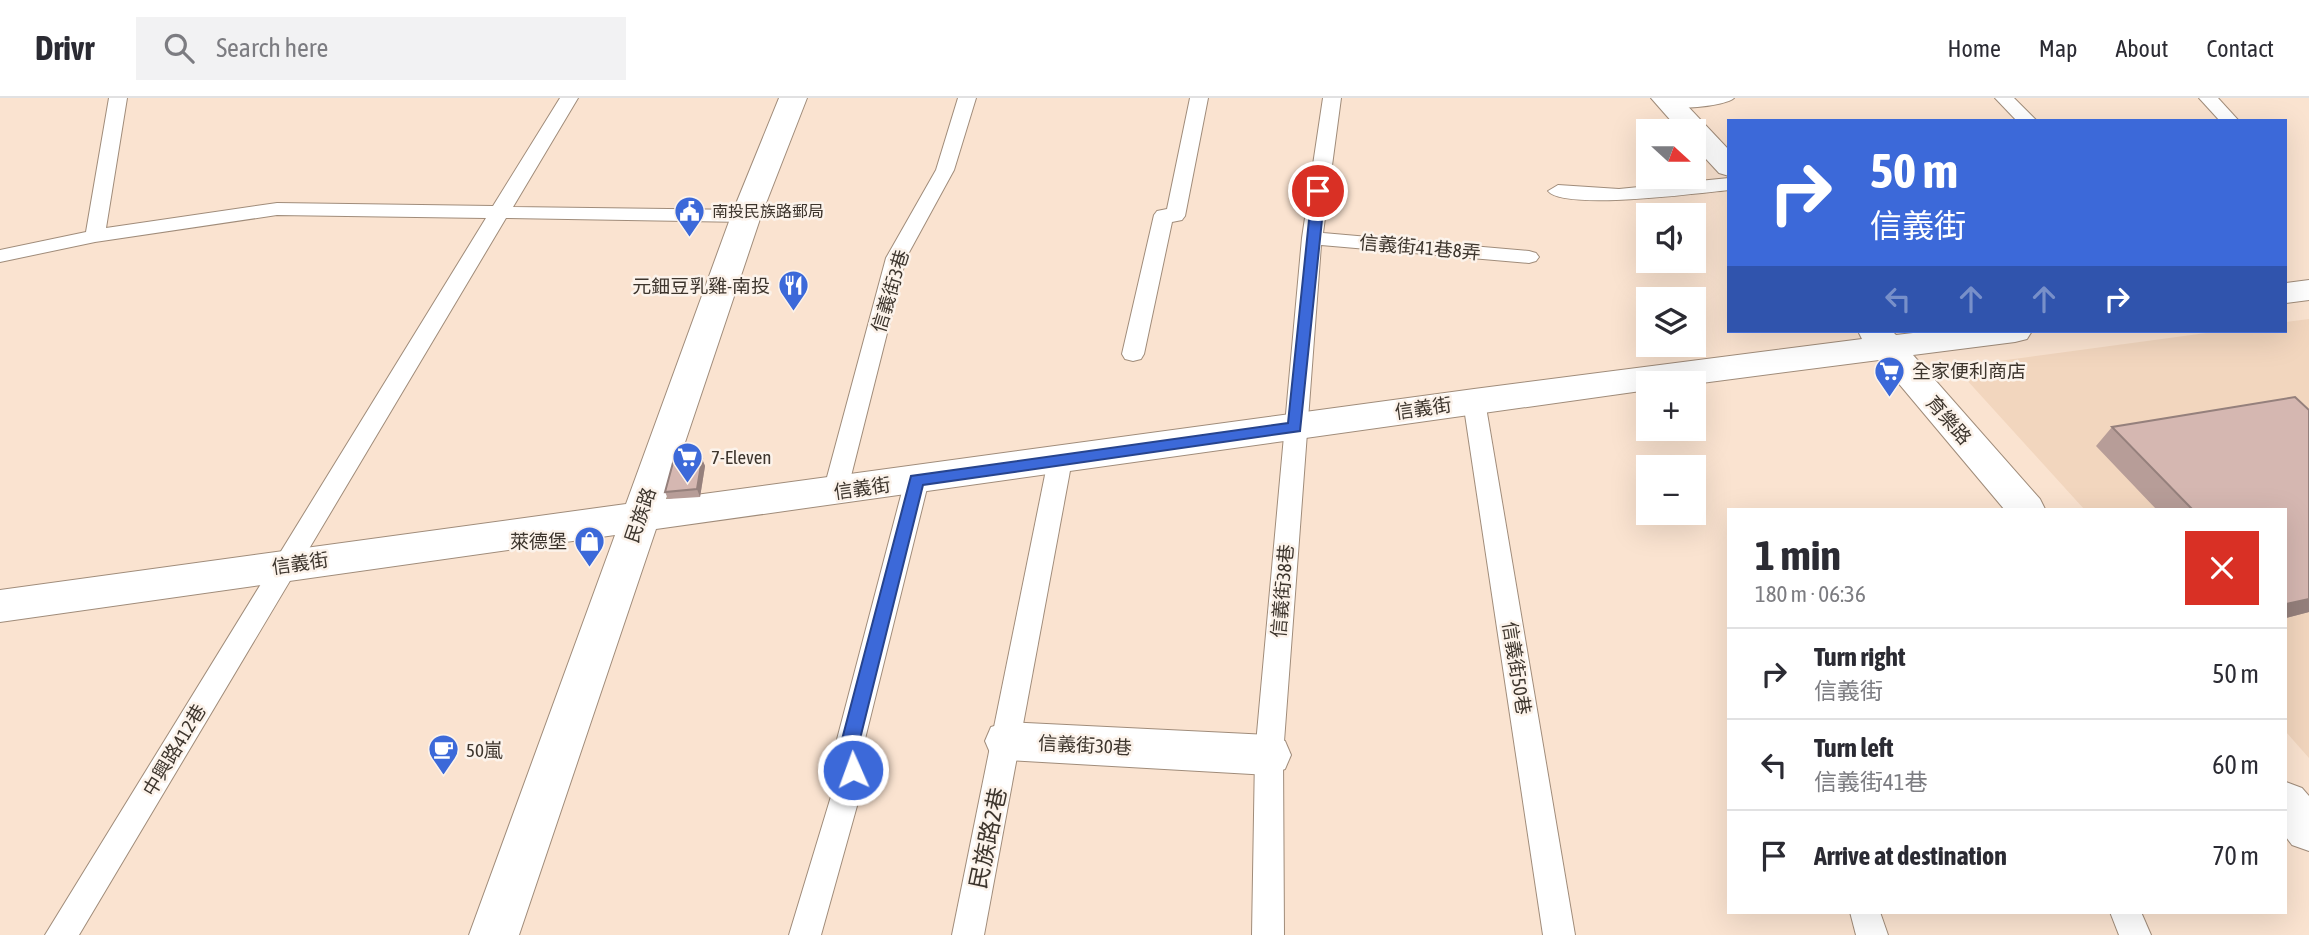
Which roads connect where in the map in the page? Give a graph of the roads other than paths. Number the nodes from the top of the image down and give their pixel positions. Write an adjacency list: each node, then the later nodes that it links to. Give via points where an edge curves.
1 (118, 98): 18 (lane)
2 (569, 98): 16 (lane, 中興路412巷)
3 (793, 98): 17 (street, 民族路)
4 (967, 98): 31 (lane, 信義街3巷, via 945,170 896,258)
5 (1199, 98): 26 (lane, via 1175,216 1164,215)
6 (1332, 98): 19 (lane, 信義街38巷)
7 (1724, 98): 10 (lane)
8 (2004, 98): 11 (lane)
9 (2208, 98): 12 (lane)
10 (1667, 101): 13 (street)
11 (2026, 119)
12 (2228, 119)
13 (1727, 165)
14 (1727, 184): 15 (lane, via 1619,195)
15 (1558, 191)
16 (500, 212): 17 (lane); 18 (lane, via 277,209); 34 (lane, 中興路412巷)
17 (746, 216): 33 (street, 民族路)
18 (95, 236): 20 (lane)
19 (1312, 238): 21 (lane, 信義街41巷8弄); 28 (lane, 信義街38巷)
20 (0, 256)
21 (1529, 257)
22 (2309, 289): 23 (street)
23 (2287, 293)
24 (1985, 333): 25 (street, 信義街)
25 (1880, 340): 27 (street, 信義街); 32 (street, 育樂路)
26 (1133, 354)
27 (1474, 401): 28 (street, 信義街); 47 (lane, 信義街50巷)
28 (1295, 427): 29 (street, 信義街); 37 (lane, 信義街38巷)
29 (1060, 460): 30 (street, 信義街); 36 (lane)
30 (916, 480): 31 (street, 信義街); 44 (lane, via 849,747 853,770)
31 (835, 492): 33 (street, 信義街)
32 (2025, 508)
33 (640, 517): 34 (street, 信義街); 43 (street, 民族路)
34 (288, 564): 35 (street, 信義街); 42 (lane, 中興路412巷)
35 (0, 606)
36 (1007, 741): 37 (street, 信義街30巷); 45 (lane, 民族路2巷)
37 (1269, 755): 46 (lane)
38 (2287, 804): 39 (street)
39 (2309, 830)
40 (1866, 914): 48 (lane)
41 (2126, 914): 49 (lane)
42 (61, 935)
43 (494, 935)
44 (805, 935)
45 (968, 935)
46 (1268, 935)
47 (1559, 935)
48 (1872, 935)
49 (2135, 935)

